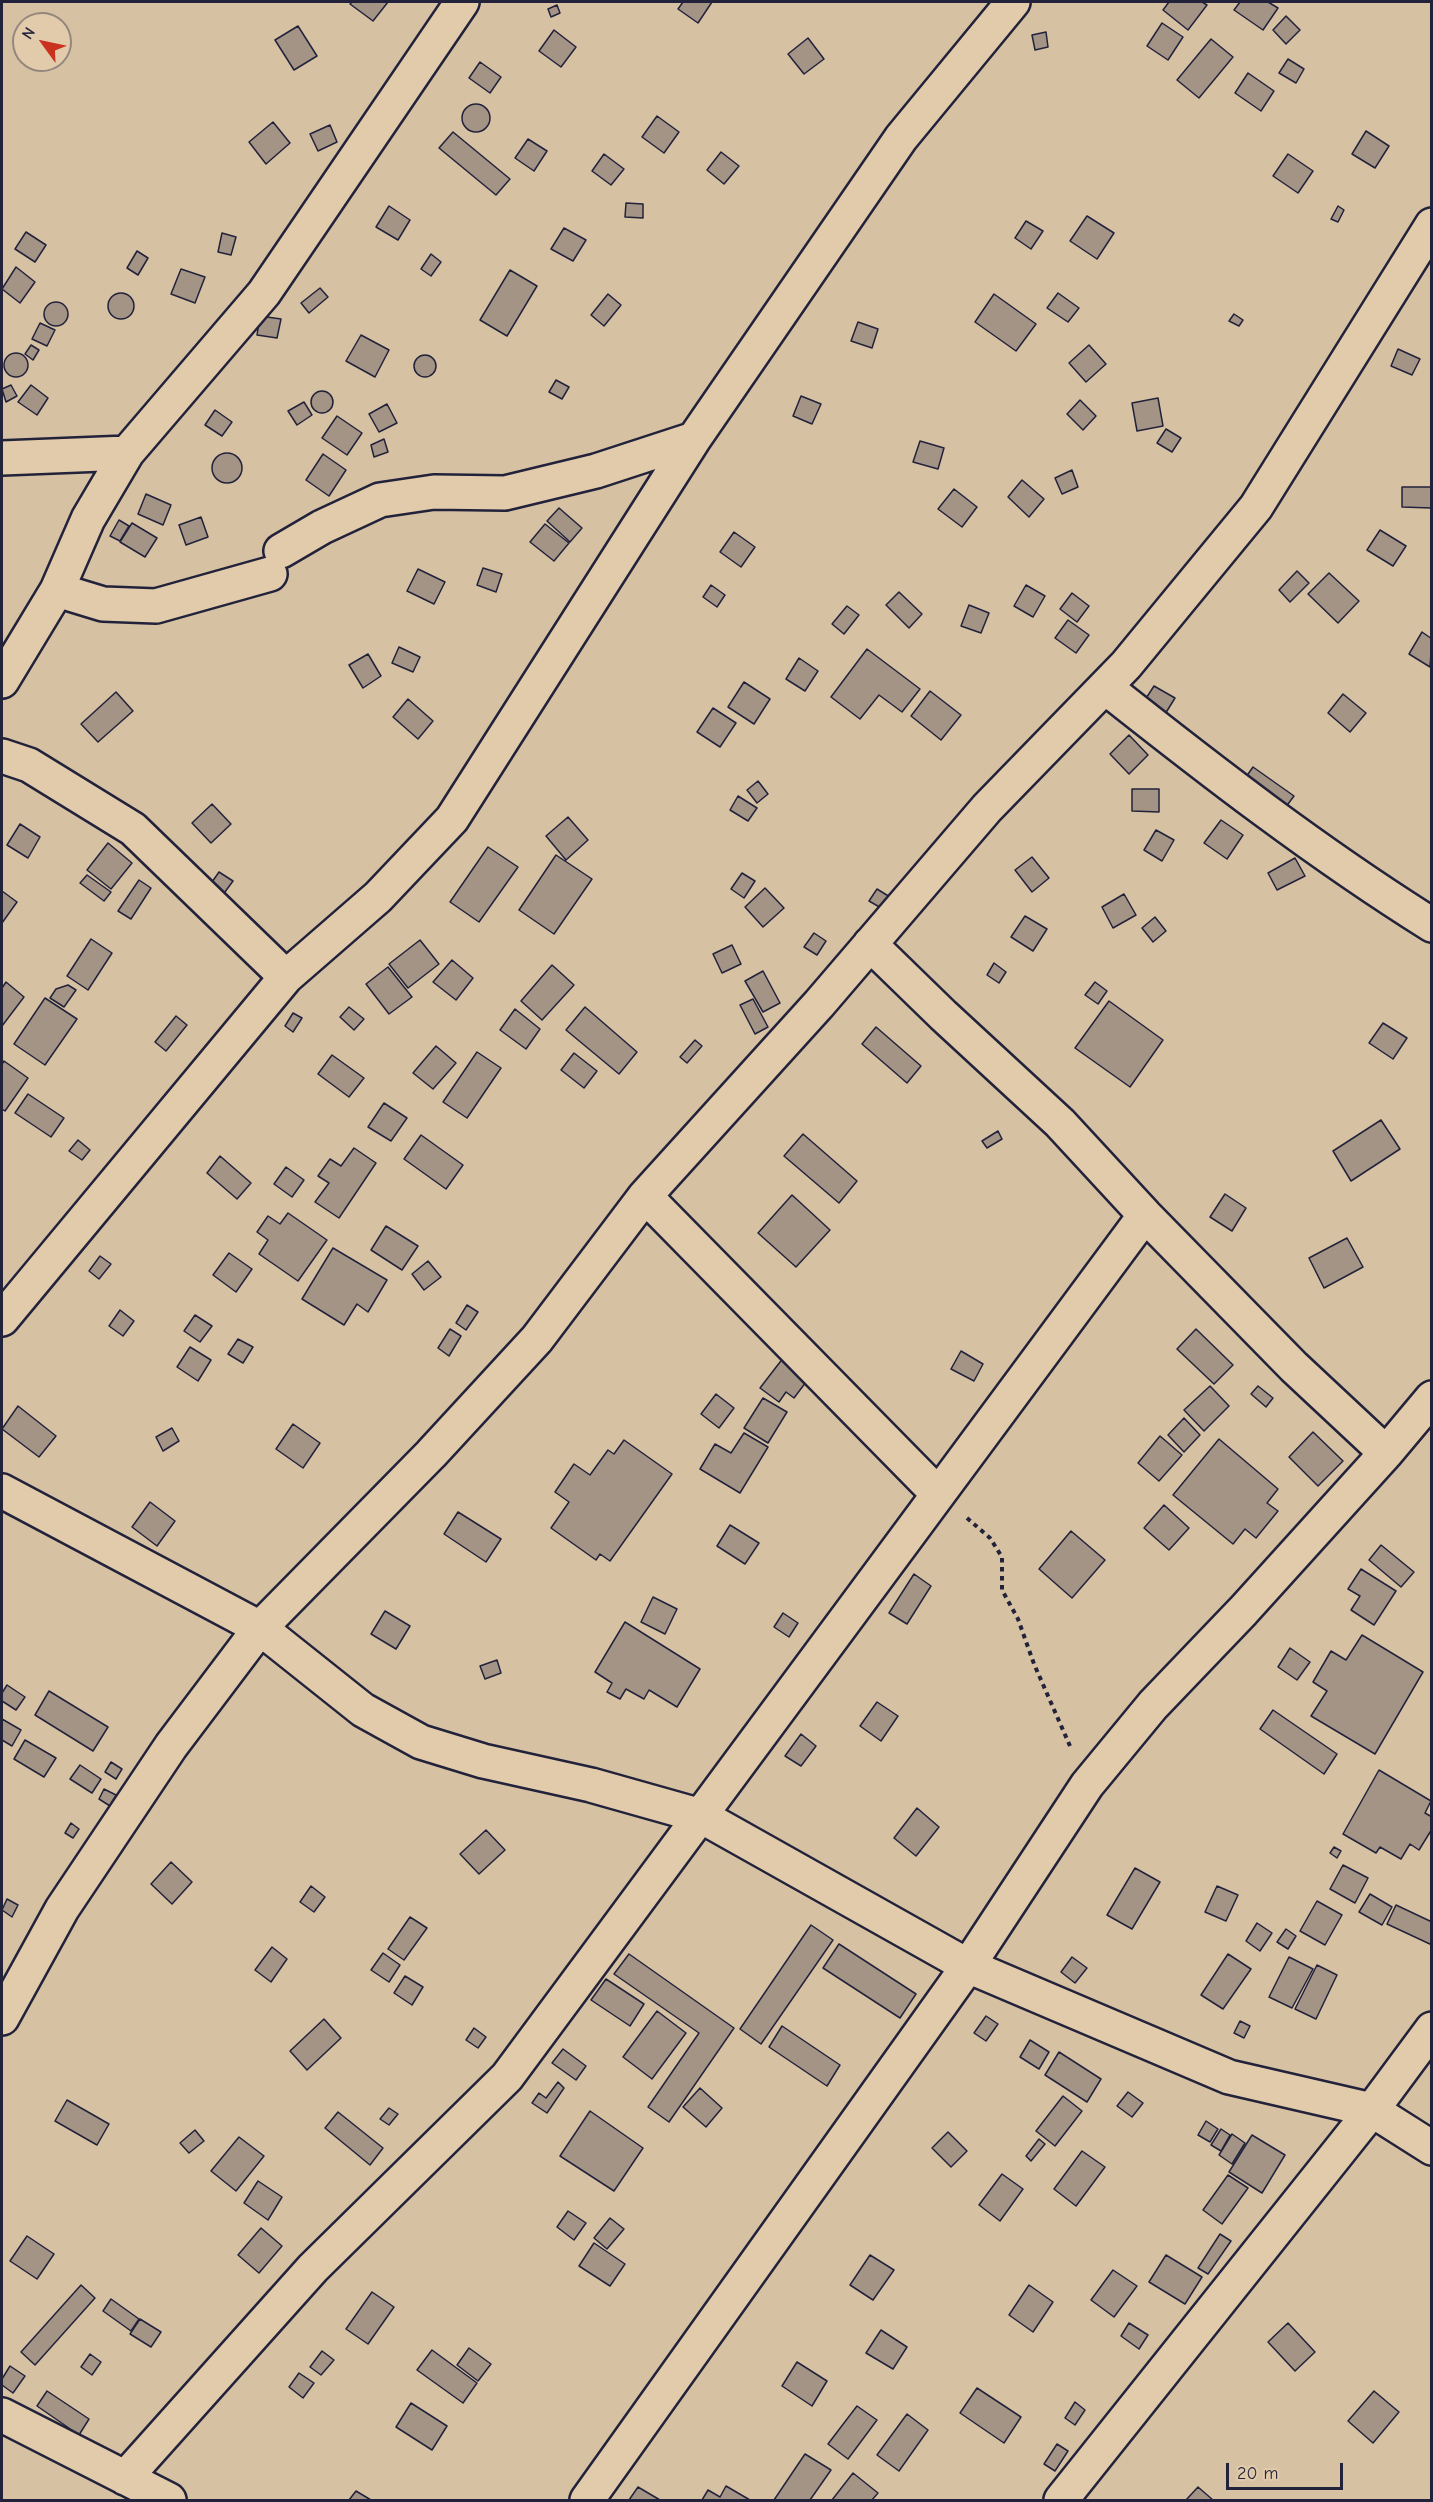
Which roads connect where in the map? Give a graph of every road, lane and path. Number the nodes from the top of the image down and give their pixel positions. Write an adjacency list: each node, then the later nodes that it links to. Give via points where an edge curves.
1 (462, 2): 5 (street, via 264,293)
2 (1013, 2): 4 (street, via 901,138)
3 (1431, 225): 9 (street, via 1256,507)
4 (694, 439): 7 (street, via 596,471 506,493 434,492 380,500 322,527 276,562 156,606 103,604); 13 (street, via 452,819 378,897)
5 (128, 453): 6 (street); 7 (street, via 88,519)
6 (2, 458)
7 (57, 590): 8 (street)
8 (2, 681)
9 (1105, 687): 11 (street, via 1261,810); 12 (street, via 987,808)
10 (2, 756): 13 (street, via 29,765 133,829)
11 (1431, 925)
12 (870, 944): 14 (street); 15 (street, via 1059,1123)
13 (286, 976): 16 (street)
14 (645, 1196): 20 (street); 21 (street, via 537,1339 431,1454)
15 (1145, 1215): 18 (street, via 1294,1367); 20 (street)
16 (2, 1319)
17 (1431, 1398): 18 (street)
18 (1386, 1453): 22 (street, via 1153,1705)
19 (2, 1491): 21 (street)
20 (937, 1493): 22 (path, via 990,1538 1002,1557 1002,1590); 23 (street)
21 (260, 1628): 23 (street, via 363,1710 421,1742); 25 (street, via 171,1746 62,1909)
22 (1088, 1785): 24 (street)
23 (701, 1816): 24 (street); 30 (street, via 507,2077 313,2268)
24 (968, 1966): 27 (street, via 1230,2077); 32 (street)
25 (2, 2018)
26 (1431, 2029): 27 (street)
27 (1372, 2110): 28 (street); 33 (street)
28 (1431, 2148)
29 (2, 2415): 30 (street)
30 (125, 2478): 31 (street)
31 (169, 2500)
32 (587, 2500)
33 (1061, 2500)

